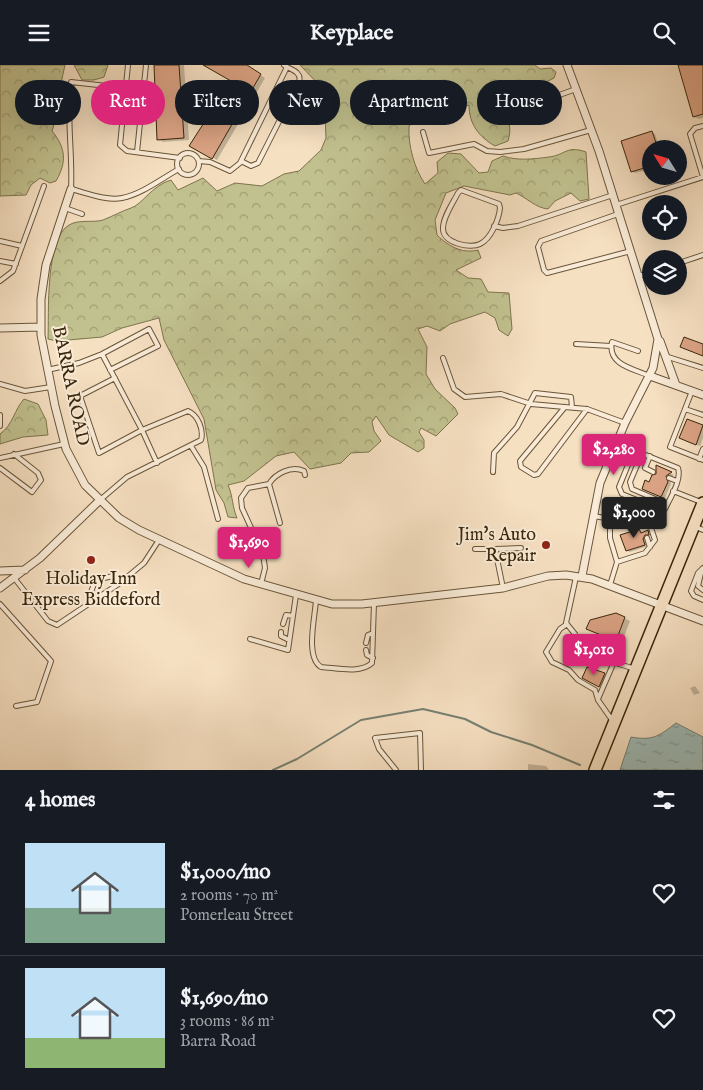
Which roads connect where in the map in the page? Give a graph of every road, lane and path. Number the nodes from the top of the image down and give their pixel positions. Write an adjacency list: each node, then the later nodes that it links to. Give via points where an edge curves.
1 (128, 65): 5 (lane)
2 (146, 65): 13 (lane)
3 (567, 65): 7 (street)
4 (285, 66): 16 (lane); 16 (lane, via 296,71 300,82 258,163 251,166)
5 (126, 80)
6 (91, 84): 20 (lane, via 71,82 68,104)
7 (576, 89): 8 (lane); 11 (street)
8 (562, 94)
9 (121, 125): 13 (lane, via 119,141 123,149)
10 (703, 125): 18 (lane, via 690,134)
11 (591, 130): 12 (lane, via 524,149 488,151 474,144 429,153); 21 (street)
12 (423, 132)
13 (137, 152): 14 (lane)
14 (180, 158): 15 (lane, via 190,153); 17 (lane)
15 (198, 161): 16 (lane, via 210,162 230,171); 17 (lane, via 192,174 185,174)
16 (241, 161)
17 (179, 169): 20 (lane, via 120,198)
18 (703, 177): 22 (lane)
19 (44, 186): 28 (lane)
20 (71, 189): 23 (street, BARRA ROAD)
21 (613, 195): 22 (street); 26 (lane, via 518,226)
22 (616, 205): 24 (street)
23 (65, 208): 25 (lane); 37 (street, BARRA ROAD, via 46,265)
24 (619, 213): 29 (street); 29 (lane, via 541,241 538,247 544,270 547,273)
25 (82, 214)
26 (494, 226): 26 (lane, via 500,211 499,204 461,190 442,229 448,239 464,246 474,246 485,241)
27 (0, 241): 28 (lane)
28 (22, 246): 33 (lane)
29 (631, 251): 35 (street)
30 (703, 255): 31 (lane)
31 (687, 260)
32 (0, 261): 33 (lane)
33 (16, 264): 36 (lane, via 13,271)
34 (642, 275): 35 (lane)
35 (639, 276): 39 (street)
36 (0, 281)
37 (41, 327): 38 (street); 47 (street, BARRA ROAD)
38 (0, 328)
39 (657, 332): 44 (street); 49 (street, via 657,357)
40 (576, 344): 41 (lane)
41 (611, 346): 42 (lane, via 612,342); 49 (lane, via 617,362)
42 (638, 351)
43 (102, 354): 47 (lane); 48 (lane); 48 (lane, via 148,329 158,346)
44 (665, 356): 46 (lane); 52 (street)
45 (443, 358): 56 (lane, via 457,394 465,397 501,394)
46 (703, 368)
47 (47, 370): 53 (street, BARRA ROAD)
48 (110, 370): 50 (lane)
49 (650, 376): 52 (street); 63 (street)
50 (115, 378): 65 (lane); 65 (lane, via 80,396 99,453)
51 (0, 384): 53 (lane, via 26,391)
52 (676, 385): 54 (street)
53 (51, 387): 67 (street, BARRA ROAD)
54 (692, 391): 55 (street); 60 (lane)
55 (703, 395)
56 (531, 404): 57 (lane); 58 (lane, via 538,392 571,397); 78 (lane, via 517,427 494,453)
57 (564, 407): 58 (lane); 59 (lane, via 520,461 522,467 534,475)
58 (572, 407): 59 (lane)
59 (587, 409): 63 (lane)
60 (685, 409): 62 (lane); 75 (lane, via 670,447)
61 (0, 415): 64 (lane)
62 (703, 415)
63 (625, 423): 66 (street)
64 (0, 426)
65 (142, 430): 68 (lane, via 188,411 195,417 202,433 200,440); 76 (lane)
66 (616, 443): 70 (lane); 88 (street, via 600,483)
67 (64, 444): 71 (lane); 85 (street, BARRA ROAD, via 81,480)
68 (191, 446): 76 (lane); 89 (lane, via 204,467)
69 (703, 449): 75 (lane)
70 (638, 451): 72 (lane); 74 (lane)
71 (14, 454): 73 (lane); 77 (lane, via 41,479 32,492)
72 (650, 457): 79 (lane, via 645,468); 82 (lane, via 678,468)
73 (0, 458)
74 (635, 458): 87 (lane, via 638,463 630,482 632,489); 87 (lane, via 630,460 620,487 622,494 662,510)
75 (701, 460)
76 (157, 463): 85 (lane, via 117,483)
77 (0, 468)
78 (493, 472)
79 (653, 472)
80 (305, 475): 83 (lane, via 299,469 280,473)
81 (670, 478): 82 (lane)
82 (677, 481): 84 (lane)
83 (269, 484): 91 (lane); 110 (lane, via 248,488 242,498 242,508 263,554 265,568)
84 (674, 491): 86 (lane); 87 (lane)
85 (99, 501): 96 (street, BARRA ROAD, via 125,522); 103 (street)
86 (703, 503): 93 (main road)
87 (667, 504)
88 (593, 516): 90 (lane); 105 (street)
89 (218, 519)
90 (610, 519): 92 (lane); 101 (lane, via 610,538)
91 (280, 523)
92 (644, 525): 94 (lane); 97 (lane, via 650,525 655,540)
93 (698, 528): 121 (main road)
94 (646, 531)
95 (647, 538): 97 (lane)
96 (159, 540): 108 (lane, via 146,561); 110 (street, BARRA ROAD, via 231,574)
97 (650, 547): 101 (lane, via 646,553)
98 (521, 548): 100 (lane)
99 (475, 549): 100 (lane)
100 (495, 549): 113 (lane)
101 (617, 562): 111 (lane)
102 (703, 568): 114 (lane, via 698,586); 116 (lane, via 691,591)
103 (25, 570): 104 (street); 107 (street)
104 (0, 571)
105 (579, 576): 111 (street, BARRA ROAD); 113 (street, BARRA ROAD, via 548,576); 125 (lane)
106 (104, 578): 108 (lane, via 113,575)
107 (15, 579): 112 (street); 117 (lane, via 54,624 61,623)
108 (120, 583): 117 (lane)
109 (94, 584): 117 (lane, via 91,592)
110 (261, 584): 115 (street, BARRA ROAD)
111 (610, 585): 121 (street, BARRA ROAD)
112 (0, 588)
113 (503, 588): 119 (street, BARRA ROAD)
114 (703, 590)
115 (296, 595): 118 (street, BARRA ROAD); 122 (lane)
116 (703, 599)
117 (95, 600)
118 (316, 600): 119 (street, BARRA ROAD, via 342,605); 132 (lane, via 312,653 316,664 360,669 367,668)
119 (374, 603): 127 (lane)
120 (0, 604): 136 (lane, via 51,661 37,702)
121 (661, 605): 123 (street, BARRA ROAD); 134 (main road)
122 (293, 616): 124 (lane, via 286,615); 129 (lane)
123 (703, 621)
124 (283, 623)
125 (566, 624): 133 (lane, via 574,634 572,646); 135 (lane, via 546,652 552,662 569,669 578,680 591,686)
126 (281, 632): 129 (lane, via 281,636)
127 (373, 633): 130 (lane, via 368,635); 132 (lane)
128 (250, 639): 129 (lane, via 288,650)
129 (289, 640)
130 (366, 643)
131 (366, 650): 132 (lane)
132 (373, 659)
133 (614, 662): 134 (lane); 135 (lane)
134 (635, 669): 137 (main road)
135 (598, 700): 137 (lane)
136 (16, 706)
137 (614, 723): 140 (main road)
138 (396, 770): 139 (lane, via 375,738 420,733)
139 (421, 770)
140 (595, 770)

